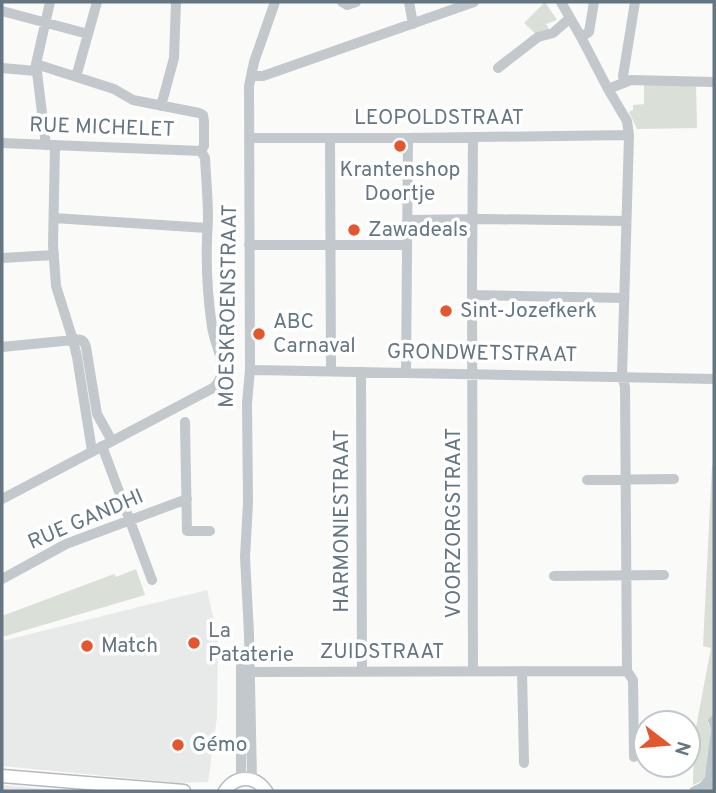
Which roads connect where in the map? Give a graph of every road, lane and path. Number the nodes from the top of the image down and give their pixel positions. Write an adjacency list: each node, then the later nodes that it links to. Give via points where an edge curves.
1 (50, 2): 14 (street)
2 (97, 2): 16 (street)
3 (176, 2): 26 (street, via 174,58)
4 (273, 2): 21 (street, MOESKROENSTRAAT)
5 (342, 2): 6 (street)
6 (356, 2)
7 (409, 2): 15 (street)
8 (474, 2): 15 (street)
9 (561, 2): 13 (street)
10 (593, 2): 17 (street, via 589,32)
11 (635, 2): 23 (street)
12 (2, 11): 14 (street)
13 (570, 18): 17 (street); 20 (street)
14 (45, 23): 16 (street); 19 (street)
15 (412, 24): 21 (street)
16 (88, 34): 22 (street)
17 (582, 37): 25 (street)
18 (2, 68): 19 (street)
19 (36, 68): 22 (street); 33 (street)
20 (498, 68)
21 (251, 76): 29 (street, MOESKROENSTRAAT)
22 (76, 77): 26 (street)
23 (625, 81): 24 (street); 25 (street)
24 (714, 82)
25 (608, 89): 27 (street, via 627,121)
26 (161, 106): 34 (street, via 203,115)
27 (629, 135): 28 (street, LEOPOLDSTRAAT); 38 (street)
28 (473, 137): 31 (street, LEOPOLDSTRAAT); 37 (street, VOORZORGSTRAAT)
29 (249, 138): 30 (street, LEOPOLDSTRAAT); 40 (street, MOESKROENSTRAAT)
30 (330, 138): 31 (street, LEOPOLDSTRAAT); 41 (street)
31 (408, 138): 36 (street)
32 (2, 143): 33 (street, RUE MICHELET)
33 (50, 145): 34 (street, RUE MICHELET); 35 (street)
34 (201, 151): 39 (street)
35 (54, 218): 39 (street); 43 (street)
36 (407, 219): 37 (street); 42 (street)
37 (473, 219): 38 (street); 45 (street, VOORZORGSTRAAT)
38 (626, 221): 46 (street)
39 (207, 228): 57 (street, via 220,381)
40 (249, 245): 41 (street); 49 (street, MOESKROENSTRAAT)
41 (330, 245): 42 (street); 50 (street)
42 (407, 245): 52 (street)
43 (54, 255): 44 (street); 47 (street, via 56,286)
44 (2, 258)
45 (472, 295): 46 (street); 53 (street, VOORZORGSTRAAT)
46 (623, 298): 54 (street)
47 (74, 340): 48 (street); 57 (street); 57 (street, via 85,343)
48 (2, 347)
49 (250, 370): 50 (street, GRONDWETSTRAAT); 74 (street, MOESKROENSTRAAT)
50 (331, 370): 51 (street, GRONDWETSTRAAT)
51 (361, 372): 52 (street, GRONDWETSTRAAT); 70 (street, HARMONIESTRAAT)
52 (406, 372): 53 (street, GRONDWETSTRAAT)
53 (472, 374): 54 (street, GRONDWETSTRAAT); 71 (street, VOORZORGSTRAAT)
54 (622, 376): 55 (street, GRONDWETSTRAAT); 60 (street)
55 (714, 379)
56 (185, 422): 62 (street)
57 (102, 446): 61 (street); 63 (street)
58 (674, 479): 60 (street)
59 (587, 480): 60 (street)
60 (625, 480): 67 (street)
61 (2, 499)
62 (187, 499): 63 (street, RUE GANDHI); 64 (street, via 187,531)
63 (130, 520): 68 (street, RUE GANDHI, via 66,544); 69 (street)
64 (210, 531)
65 (664, 575): 67 (street)
66 (554, 576): 67 (street)
67 (627, 576): 73 (street)
68 (2, 579)
69 (152, 580)
70 (362, 670): 71 (street, ZUIDSTRAAT); 74 (street, ZUIDSTRAAT)
71 (473, 671): 72 (street, ZUIDSTRAAT)
72 (522, 671): 73 (street, ZUIDSTRAAT); 76 (street)
73 (626, 671): 75 (street, via 633,680)
74 (245, 672): 78 (street, MOESKROENSTRAAT)
75 (633, 709)
76 (524, 763)
77 (2, 776): 81 (main road)
78 (246, 779): 82 (main road, via 230,784); 83 (main road)
79 (2, 784): 80 (main road)
80 (95, 791)
81 (184, 791)
82 (225, 791)
83 (266, 791)

